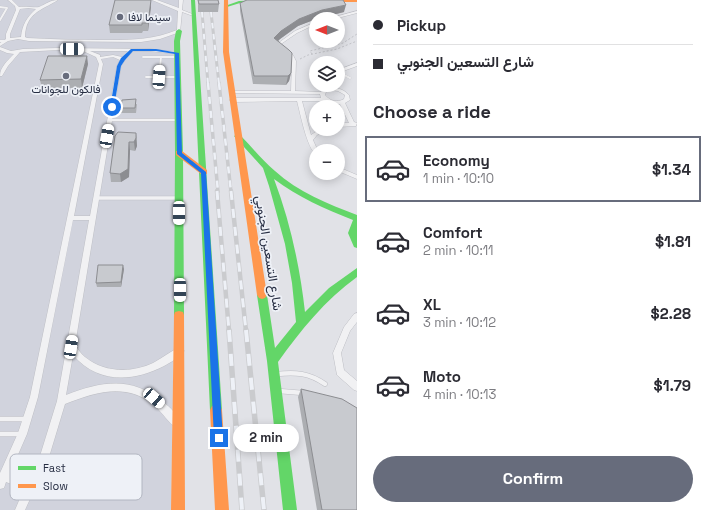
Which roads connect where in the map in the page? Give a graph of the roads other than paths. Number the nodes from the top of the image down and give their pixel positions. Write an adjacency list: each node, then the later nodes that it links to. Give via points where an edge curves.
1 (10, 0): 12 (street)
2 (56, 0): 13 (street)
3 (154, 0): 14 (street)
4 (181, 0): 14 (street)
5 (193, 0): 16 (main road)
6 (249, 0): 7 (main road); 10 (main road)
7 (268, 1)
8 (320, 1): 9 (main road)
9 (357, 1)
10 (226, 3): 48 (main road, شارع التسعين الجنوبي, via 226,52)
11 (0, 7): 18 (lane, via 7,8)
12 (18, 8): 13 (street); 24 (street)
13 (37, 8): 22 (street, via 24,28)
14 (181, 12): 16 (street); 20 (street)
15 (357, 12): 17 (street)
16 (193, 15): 64 (main road)
17 (345, 15)
18 (0, 20)
19 (309, 26): 45 (street, via 279,44 294,61)
20 (179, 31): 21 (street); 31 (main road)
21 (158, 38): 23 (street, via 138,41); 29 (street, via 166,44)
22 (24, 39): 23 (street); 24 (street); 30 (street, via 30,41 31,45)
23 (45, 40): 26 (street, via 40,44)
24 (4, 41): 25 (street)
25 (0, 49): 30 (street, via 7,52)
26 (42, 50): 27 (street); 30 (street)
27 (85, 50): 28 (street); 34 (street)
28 (132, 50): 29 (street); 35 (street)
29 (161, 50): 31 (street)
30 (20, 51): 38 (street)
31 (177, 55): 33 (lane); 42 (main road)
32 (144, 57): 33 (lane)
33 (160, 57): 41 (lane)
34 (100, 58): 35 (street, via 113,56); 69 (street, via 101,64)
35 (123, 59): 54 (street, via 119,66)
36 (357, 64): 37 (street)
37 (345, 69)
38 (0, 74)
39 (345, 76): 43 (lane)
40 (146, 77): 41 (lane)
41 (159, 77): 42 (lane)
42 (178, 77): 55 (main road)
43 (350, 78)
44 (276, 92): 45 (street); 48 (street); 49 (street)
45 (293, 92): 47 (street)
46 (343, 92): 52 (street, via 347,95)
47 (322, 93): 51 (street)
48 (232, 96): 49 (street); 58 (main road, شارع التسعين الجنوبي)
49 (278, 99): 50 (street)
50 (299, 99): 51 (street); 60 (street)
51 (325, 99)
52 (345, 101)
53 (345, 107): 56 (street)
54 (110, 120): 55 (lane); 67 (street)
55 (179, 120): 62 (main road)
56 (355, 124): 57 (street)
57 (345, 125)
58 (238, 136): 63 (main road); 79 (main road, شارع التسعين الجنوبي)
59 (313, 136): 60 (street)
60 (310, 140): 61 (street)
61 (312, 144)
62 (179, 154): 64 (main road); 68 (main road)
63 (266, 167): 71 (main road, via 306,196); 76 (main road, via 280,203 291,245)
64 (204, 172): 98 (main road)
65 (345, 173): 66 (street)
66 (357, 177)
67 (96, 198): 68 (lane); 70 (street)
68 (179, 198): 78 (main road)
69 (70, 218): 70 (street); 87 (street)
70 (93, 218): 77 (street)
71 (357, 218)
72 (357, 222): 73 (main road, via 352,233)
73 (357, 246)
74 (357, 272): 76 (main road, via 328,292 313,306)
75 (357, 316): 82 (street, via 347,329 337,353 340,372)
76 (301, 323): 79 (main road)
77 (71, 347): 78 (street, via 88,365 113,374 128,374 155,368); 85 (street)
78 (180, 351): 88 (main road)
79 (272, 361): 80 (main road, شارع التسعين الجنوبي)
80 (273, 374): 81 (lane, via 304,373); 83 (main road, شارع التسعين الجنوبي)
81 (325, 384)
82 (357, 387)
83 (275, 391): 84 (lane); 99 (main road, شارع التسعين الجنوبي)
84 (305, 393)
85 (61, 401): 88 (street, via 89,390 106,387 139,390 154,398); 92 (street)
86 (0, 419): 87 (lane)
87 (28, 419): 90 (street)
88 (179, 426): 97 (main road)
89 (0, 434): 90 (lane)
90 (22, 434): 91 (street)
91 (13, 454)
92 (44, 454)
93 (10, 462): 94 (street)
94 (2, 480)
95 (25, 500): 96 (street)
96 (20, 510)
97 (178, 510)
98 (222, 510)
99 (290, 510)

